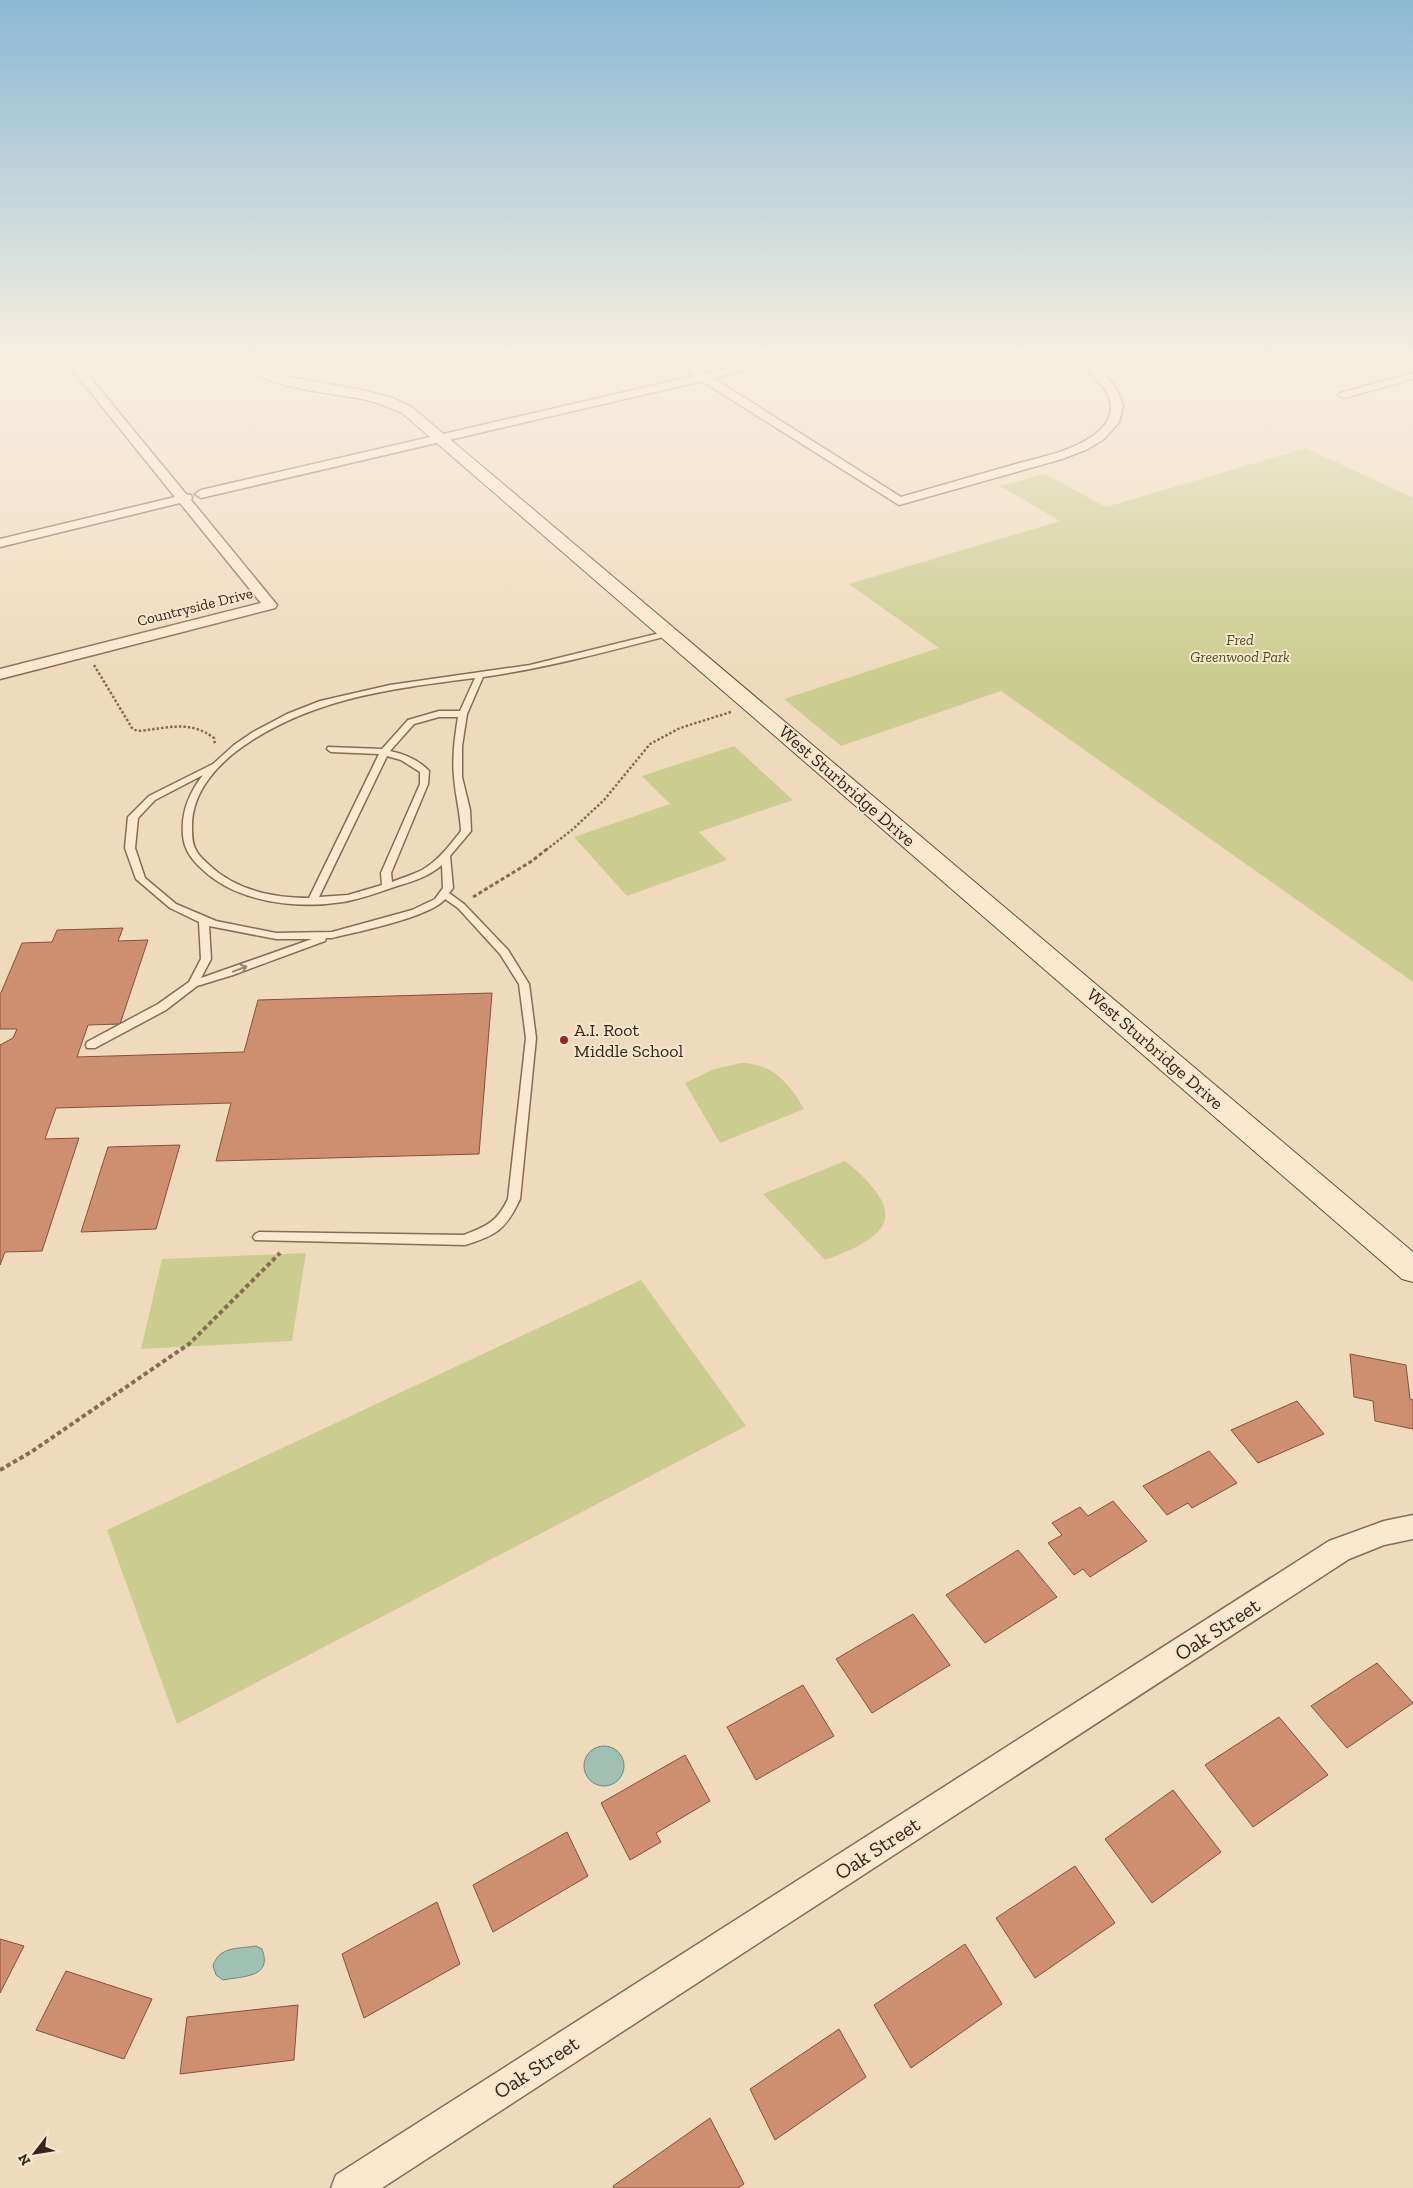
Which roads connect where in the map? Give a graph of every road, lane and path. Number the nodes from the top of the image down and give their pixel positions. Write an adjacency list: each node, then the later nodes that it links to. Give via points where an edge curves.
1 (157, 465): 7 (street, Countryside Drive)
2 (327, 465): 6 (street)
3 (472, 465): 9 (street, West Sturbridge Drive)
4 (842, 465): 5 (street, via 899,501)
5 (1027, 465)
6 (201, 494)
7 (184, 498): 8 (street); 10 (street, Countryside Drive, via 270,605)
8 (0, 544)
9 (668, 632): 12 (lane, via 578,657); 13 (street, West Sturbridge Drive)
10 (86, 652): 11 (street, Countryside Drive); 17 (path, via 132,728 137,732 191,725 205,729 214,738 215,746 209,756)
11 (0, 674)
12 (480, 675): 14 (lane); 17 (lane, via 390,685 337,697 268,726 238,744)
13 (753, 706): 22 (path, via 680,728 650,744 604,800 573,828 532,860); 29 (street, West Sturbridge Drive)
14 (463, 714): 16 (lane, via 439,714 410,722); 18 (lane, via 458,777 466,831)
15 (331, 749): 16 (lane)
16 (385, 751): 19 (lane, via 414,761 425,771 424,784 386,873); 21 (lane)
17 (212, 767): 21 (lane, via 192,801 187,828 191,850 219,881 256,895 294,901); 23 (lane, via 152,798 133,817 130,848 141,879 173,906)
18 (446, 857): 19 (lane, via 425,873); 20 (lane, via 448,888)
19 (387, 886): 21 (lane, via 343,898)
20 (444, 894): 22 (lane); 24 (lane, via 438,901 416,912)
21 (313, 900)
22 (461, 906): 28 (lane, via 504,952 524,984 531,1038 514,1199 505,1220 493,1229 465,1240)
23 (204, 920): 24 (lane, via 276,936); 25 (lane, via 206,959)
24 (332, 935): 25 (lane, one-way to 24)
25 (193, 984): 26 (lane, via 162,1008)
26 (91, 1045)
27 (259, 1237): 28 (lane)
28 (296, 1237): 30 (path, via 189,1344)
29 (1413, 1270)
30 (0, 1470)
31 (1413, 1527): 32 (street, Oak Street, via 1384,1533 1339,1550)
32 (349, 2188)

